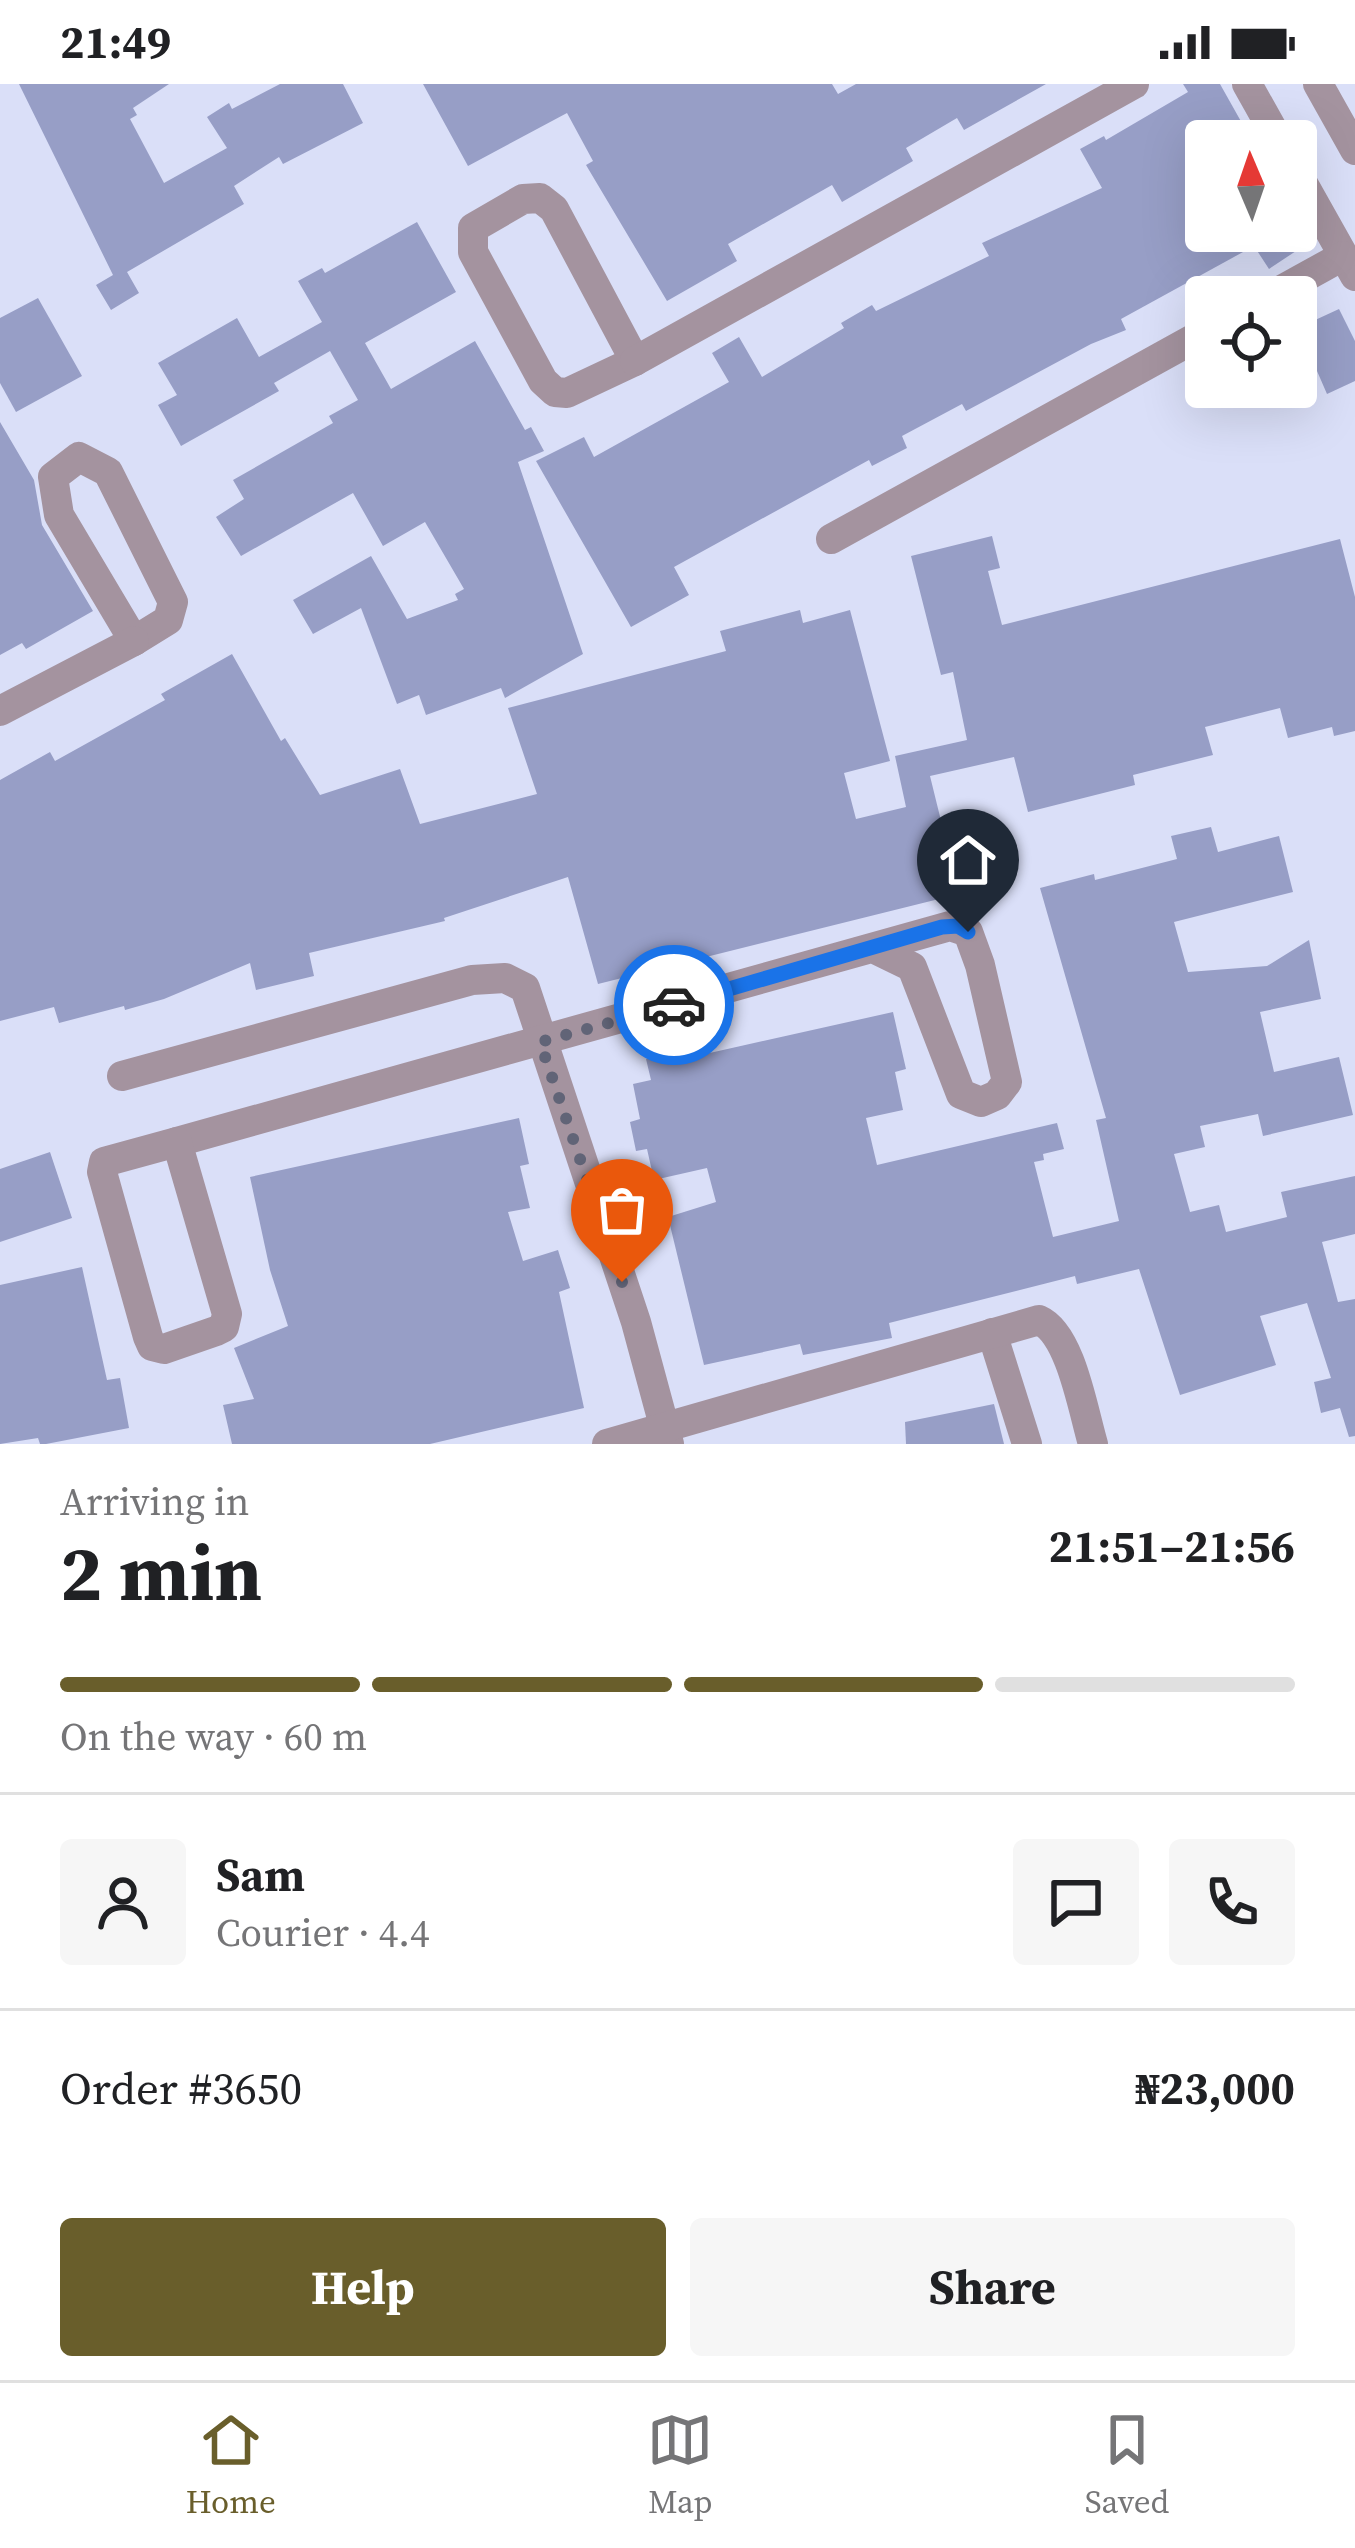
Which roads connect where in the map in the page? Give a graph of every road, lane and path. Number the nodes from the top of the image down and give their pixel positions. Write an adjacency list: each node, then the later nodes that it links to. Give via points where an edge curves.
1 (1134, 84): 10 (street)
2 (1247, 84): 4 (street)
3 (1318, 84): 5 (street)
4 (1267, 120)
5 (1355, 150)
6 (1317, 209): 7 (street)
7 (1349, 266): 8 (street)
8 (1317, 278)
9 (1185, 344): 11 (street)
10 (634, 361): 10 (street, via 555,392 473,252 473,228 523,200 540,198 554,209)
11 (831, 539)
12 (134, 640): 12 (street, via 168,620 173,602 108,472 79,457 53,477 59,515); 13 (street)
13 (0, 711)
14 (875, 949): 14 (street, via 942,927 968,932 1006,1082 998,1095 981,1102 961,1094 912,967); 15 (street)
15 (540, 1042): 16 (street, via 525,988 505,978 472,980); 17 (street); 19 (street, via 636,1322)
16 (122, 1076)
17 (177, 1142): 17 (street, via 114,1156 103,1172 148,1337 164,1349 224,1327 227,1314)
18 (992, 1334): 19 (street); 21 (street); 22 (street, via 1039,1320 1053,1326)
19 (666, 1436): 20 (street)
20 (607, 1444)
21 (1028, 1444)
22 (1093, 1444)

